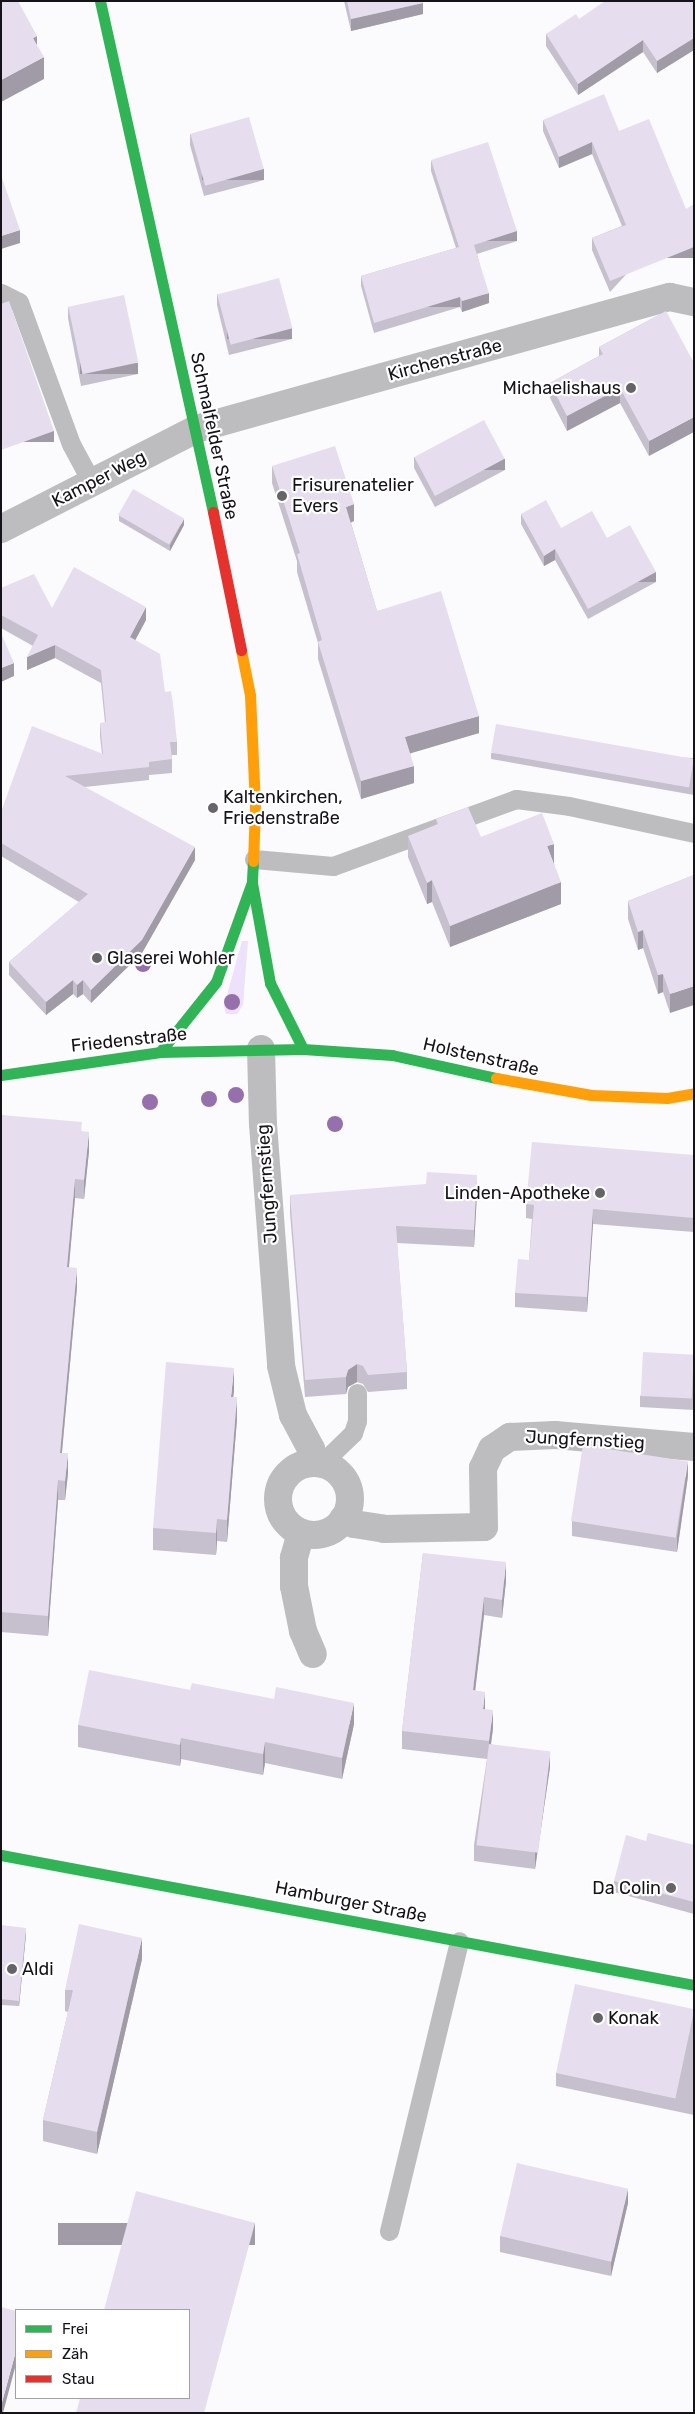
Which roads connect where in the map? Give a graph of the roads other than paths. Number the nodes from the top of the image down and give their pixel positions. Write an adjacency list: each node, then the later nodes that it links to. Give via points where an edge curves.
1 (100, 1): 4 (main road, Schmalfelder Straße)
2 (1, 293): 5 (lane, via 19,302 71,444)
3 (694, 302): 4 (street, Kirchenstraße, via 670,297)
4 (196, 429): 5 (street, Kamper Weg); 8 (main road, Schmalfelder Straße, via 250,695)
5 (92, 483): 6 (street, Kamper Weg)
6 (1, 529)
7 (694, 833): 8 (lane, via 569,806 516,799 333,866)
8 (254, 859): 9 (main road, Schmalfelder Straße)
9 (252, 883): 10 (main road, Schmalfelder Straße, via 270,983); 12 (main road, Schmalfelder Straße, via 216,982)
10 (304, 1048): 11 (main road, Holstenstraße); 14 (main road, Holstenstraße, via 392,1055 550,1090 590,1095 667,1098)
11 (261, 1049): 12 (main road, Friedenstraße); 17 (street, Jungfernstieg, via 263,1124 281,1366 293,1415)
12 (160, 1052): 13 (main road, Friedenstraße)
13 (1, 1075)
14 (694, 1094)
15 (357, 1393): 17 (lane, via 357,1421 353,1433)
16 (694, 1447): 18 (street, Jungfernstieg, via 555,1435 510,1437 492,1449 483,1468 484,1527 384,1529)
17 (317, 1463): 18 (street, via 334,1469 347,1484 350,1500); 19 (street, via 291,1470 282,1480 278,1493 281,1515)
18 (343, 1519): 19 (street, via 328,1532)
19 (301, 1533): 20 (street, via 294,1558 294,1586 303,1631)
20 (313, 1654)
21 (1, 1855): 22 (main road, Hamburger Straße)
22 (458, 1941): 23 (main road, Hamburger Straße); 24 (lane)
23 (694, 1985)
24 (389, 2231)

